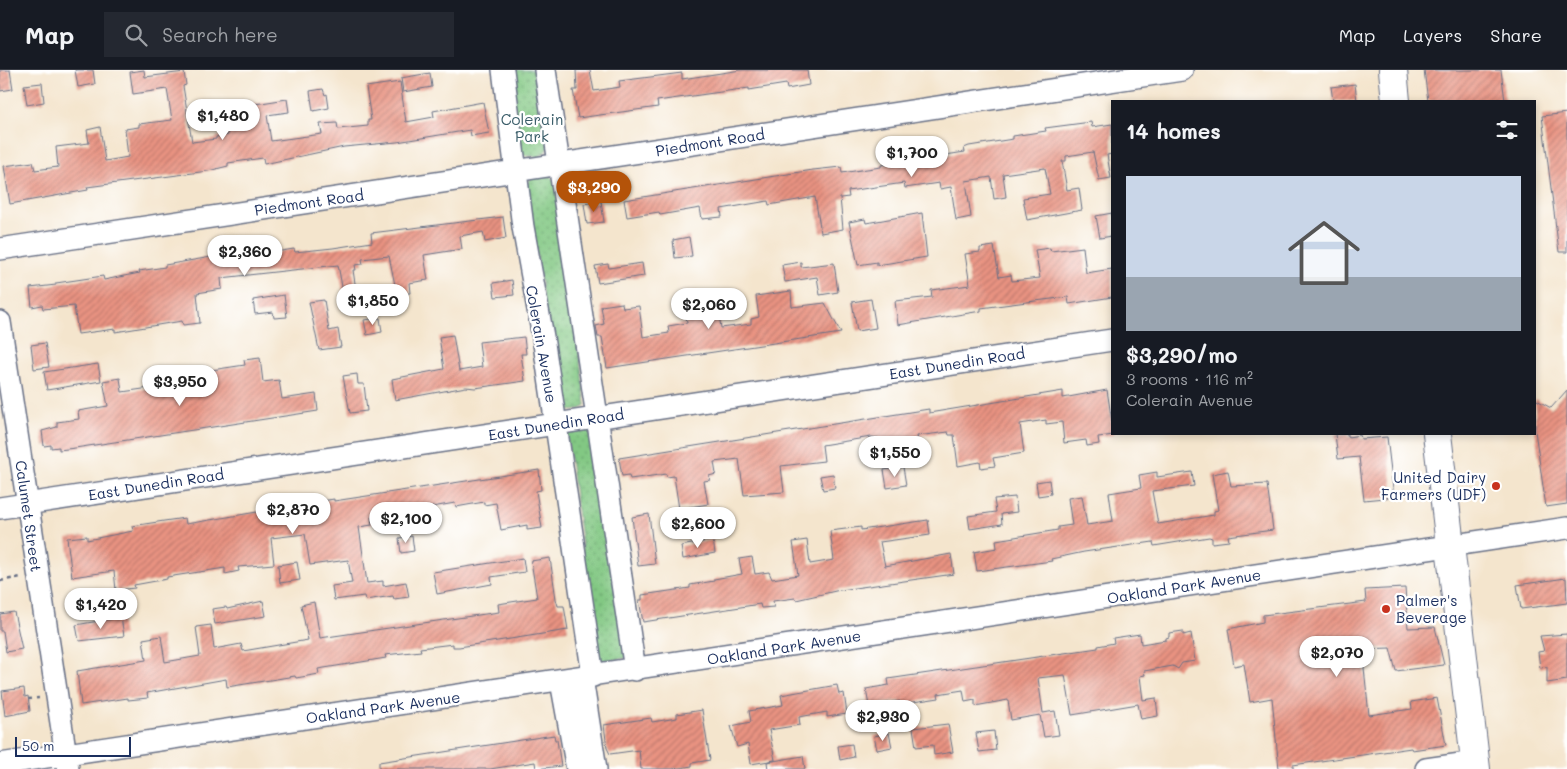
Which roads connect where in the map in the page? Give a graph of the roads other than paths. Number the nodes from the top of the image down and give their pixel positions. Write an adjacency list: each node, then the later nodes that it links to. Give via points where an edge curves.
1 (504, 70): 7 (street, Colerain Avenue)
2 (545, 70): 6 (street)
3 (1182, 70): 6 (street, Piedmont Road)
4 (1392, 70): 5 (main road)
5 (1396, 100)
6 (558, 164): 7 (street, Piedmont Road); 11 (street)
7 (517, 171): 8 (street, Piedmont Road); 12 (street, Colerain Avenue, via 523,228)
8 (0, 249)
9 (0, 322): 14 (street, Calumet Street)
10 (1111, 340): 11 (street, East Dunedin Road)
11 (597, 418): 12 (street, East Dunedin Road); 18 (street)
12 (556, 424): 14 (street, East Dunedin Road); 19 (street, Colerain Avenue)
13 (1437, 435): 17 (main road)
14 (28, 504): 15 (street, East Dunedin Road); 20 (street, Calumet Street)
15 (0, 508)
16 (1567, 528): 17 (street, Oakland Park Avenue)
17 (1451, 545): 18 (street, Oakland Park Avenue); 22 (main road)
18 (635, 670): 19 (street, Oakland Park Avenue)
19 (579, 678): 20 (street, Oakland Park Avenue); 23 (street); 24 (street)
20 (67, 762): 21 (street, Oakland Park Avenue)
21 (0, 764)
22 (1476, 765): 25 (street)
23 (577, 769)
24 (596, 769)
25 (1426, 769)

